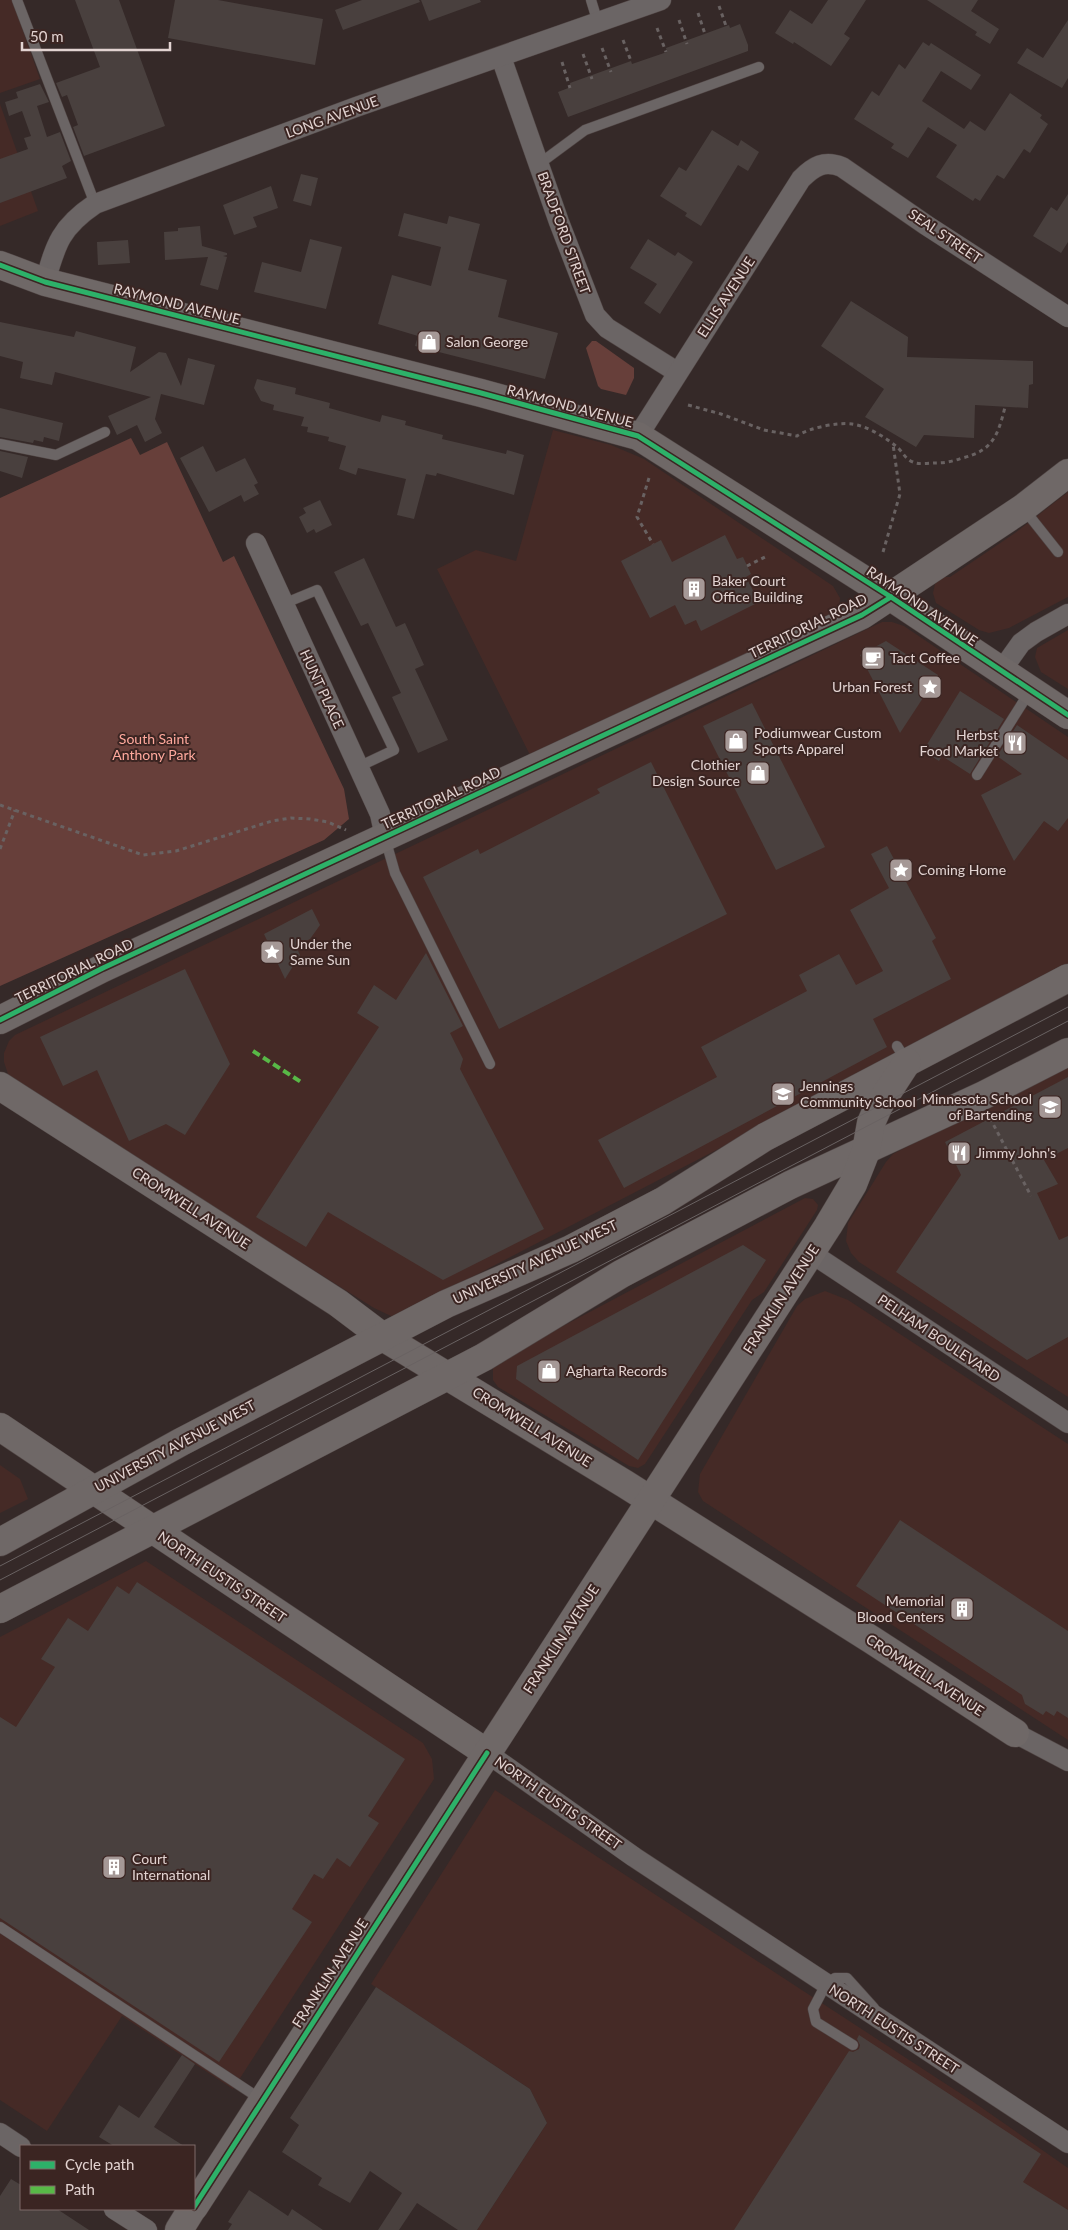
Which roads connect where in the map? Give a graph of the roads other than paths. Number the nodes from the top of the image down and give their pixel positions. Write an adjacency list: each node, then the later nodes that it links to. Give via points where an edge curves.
1 (17, 0): 9 (lane)
2 (591, 0): 4 (lane)
3 (661, 0): 4 (street, LONG AVENUE)
4 (598, 23): 5 (street, LONG AVENUE)
5 (500, 57): 7 (street, BRADFORD STREET); 9 (street, LONG AVENUE)
6 (758, 67): 7 (lane, via 584,130)
7 (539, 164): 13 (street, BRADFORD STREET, via 595,315 608,328)
8 (820, 164): 12 (street, SEAL STREET, via 842,167); 13 (street, ELLIS AVENUE, via 801,179)
9 (95, 204): 11 (street, LONG AVENUE, via 79,214 59,237)
10 (0, 265): 11 (main road, RAYMOND AVENUE)
11 (45, 282): 15 (main road, RAYMOND AVENUE)
12 (1068, 317)
13 (677, 372): 15 (street, ELLIS AVENUE)
14 (105, 432): 16 (lane, via 56,455)
15 (638, 436): 21 (main road, RAYMOND AVENUE)
16 (0, 444)
17 (1068, 473): 18 (main road, TERRITORIAL ROAD)
18 (1023, 508): 20 (lane); 21 (main road, TERRITORIAL ROAD)
19 (256, 543): 22 (street, HUNT PLACE)
20 (1058, 552)
21 (891, 597): 24 (main road, RAYMOND AVENUE); 29 (main road, TERRITORIAL ROAD, via 862,615)
22 (283, 604): 27 (street, HUNT PLACE); 27 (lane, via 317,590 394,750)
23 (1068, 614): 24 (street, via 1021,643)
24 (1001, 671): 25 (main road, RAYMOND AVENUE)
25 (1031, 691): 26 (main road, RAYMOND AVENUE); 28 (lane)
26 (1068, 715)
27 (358, 767): 29 (street, HUNT PLACE, via 380,814)
28 (977, 775)
29 (385, 837): 31 (main road, TERRITORIAL ROAD); 34 (lane, via 394,873)
30 (1068, 978): 33 (main road, UNIVERSITY AVENUE WEST)
31 (0, 1020)
32 (1068, 1052): 36 (main road)
33 (902, 1054): 36 (main road, FRANKLIN AVENUE, via 871,1123); 38 (main road, UNIVERSITY AVENUE WEST, via 662,1201 571,1249 446,1304)
34 (490, 1064)
35 (0, 1086): 38 (main road, CROMWELL AVENUE, via 331,1298)
36 (866, 1151): 37 (main road, FRANKLIN AVENUE, via 853,1184); 39 (main road, via 790,1185 621,1274)
37 (811, 1253): 40 (street, PELHAM BOULEVARD); 43 (main road, FRANKLIN AVENUE)
38 (384, 1337): 39 (main road, CROMWELL AVENUE); 42 (main road, UNIVERSITY AVENUE WEST)
39 (447, 1376): 43 (main road, CROMWELL AVENUE); 44 (main road)
40 (1068, 1423)
41 (0, 1427): 42 (main road, NORTH EUSTIS STREET)
42 (96, 1489): 44 (main road, NORTH EUSTIS STREET); 45 (main road, UNIVERSITY AVENUE WEST)
43 (651, 1500): 47 (main road, CROMWELL AVENUE); 48 (main road, FRANKLIN AVENUE)
44 (152, 1530): 46 (main road); 48 (main road, NORTH EUSTIS STREET)
45 (0, 1542)
46 (0, 1610)
47 (1015, 1733): 49 (street, CROMWELL AVENUE)
48 (487, 1753): 51 (street, NORTH EUSTIS STREET, via 634,1858); 53 (main road, FRANKLIN AVENUE)
49 (1068, 1761)
50 (0, 1927): 53 (lane)
51 (826, 1984): 52 (lane, via 813,2009 816,2022); 55 (street, NORTH EUSTIS STREET)
52 (853, 2045)
53 (262, 2100): 57 (main road, FRANKLIN AVENUE)
54 (0, 2133): 56 (street)
55 (1068, 2143)
56 (20, 2146)
57 (195, 2205)
58 (116, 2210): 60 (street)
59 (192, 2210): 61 (main road, FRANKLIN AVENUE)
60 (147, 2230)
61 (179, 2230)

